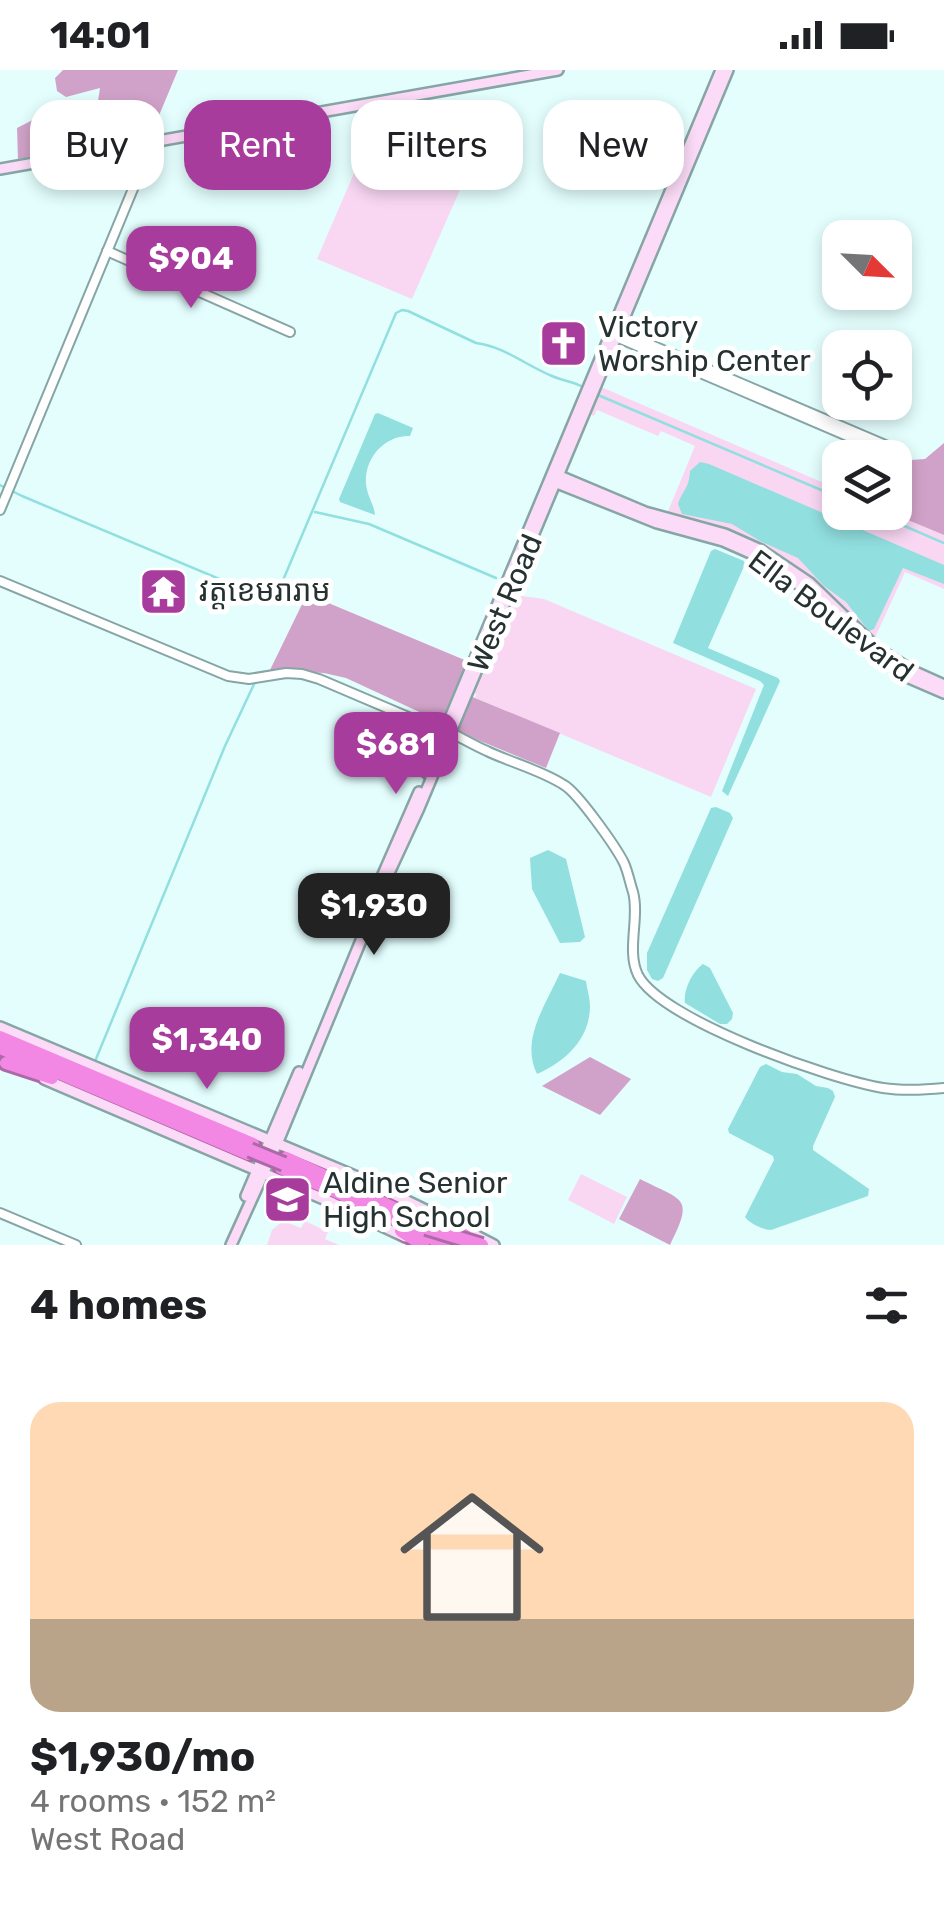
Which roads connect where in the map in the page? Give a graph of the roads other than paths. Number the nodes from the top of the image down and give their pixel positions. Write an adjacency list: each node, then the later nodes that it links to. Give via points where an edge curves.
1 (558, 70): 3 (main road)
2 (726, 70): 9 (main road, West Road)
3 (164, 141)
4 (30, 165): 5 (main road)
5 (0, 170)
6 (133, 190): 7 (street)
7 (108, 252): 8 (street); 12 (street)
8 (290, 332)
9 (614, 332): 10 (street); 11 (main road, West Road)
10 (866, 440)
11 (553, 478): 14 (main road, Ella Boulevard, via 768,558 884,662); 17 (main road, West Road)
12 (0, 510)
13 (0, 581): 17 (street, via 228,676 302,674)
14 (916, 677): 15 (main road, Ella Boulevard); 16 (main road, Ella Boulevard)
15 (944, 685)
16 (944, 693)
17 (447, 733): 22 (street, via 577,796 624,863 635,898 634,964 655,993 710,1029 841,1079 890,1089); 25 (main road, West Road)
18 (0, 1027): 21 (main road)
19 (0, 1043): 23 (highway); 24 (highway); 25 (highway)
20 (3, 1062): 23 (highway); 25 (main road)
21 (93, 1067): 24 (highway); 25 (main road)
22 (944, 1088)
23 (103, 1092): 25 (highway)
24 (188, 1116): 25 (highway)
25 (265, 1159): 26 (highway); 28 (highway); 29 (main road, via 383,1188); 31 (main road, West Road); 32 (main road)
26 (356, 1195): 29 (highway, via 368,1190); 32 (highway, via 366,1209); 33 (highway); 35 (highway)
27 (0, 1213): 30 (street)
28 (426, 1228): 33 (highway, bridge); 34 (highway, bridge); 36 (highway, bridge)
29 (464, 1230): 37 (main road)
30 (76, 1245)
31 (228, 1245)
32 (422, 1245)
33 (447, 1245)
34 (458, 1245)
35 (470, 1245)
36 (482, 1245)
37 (494, 1245)

